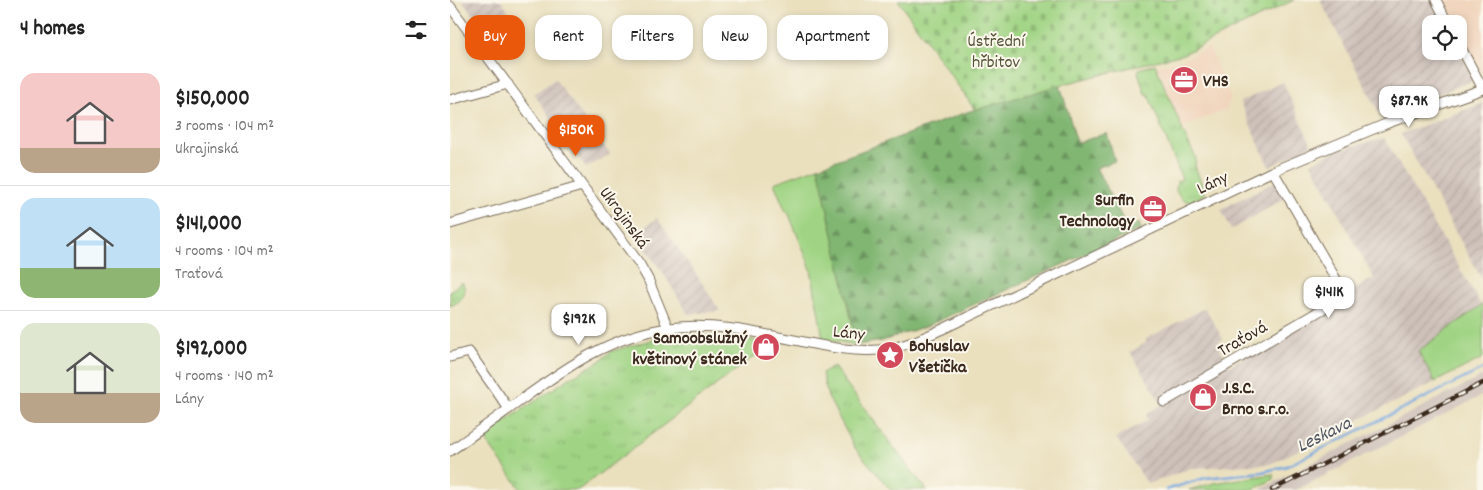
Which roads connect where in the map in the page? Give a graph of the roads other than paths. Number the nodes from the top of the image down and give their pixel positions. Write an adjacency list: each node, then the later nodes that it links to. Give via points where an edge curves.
1 (1436, 0): 3 (street)
2 (450, 6): 5 (street, Ukrajinská)
3 (1444, 15)
4 (1467, 59): 6 (street)
5 (508, 84): 7 (street); 9 (street, Ukrajinská)
6 (1483, 89): 8 (street, Lány, via 1402,117)
7 (450, 100)
8 (1273, 172): 11 (street, Lány, via 940,330 896,347 851,350 727,328); 13 (street, Traťová, via 1340,286 1341,293 1328,306)
9 (582, 186): 10 (street); 11 (street, Ukrajinská, via 639,263)
10 (450, 224)
11 (668, 328): 14 (street, Lány, via 632,336 596,350)
12 (450, 357): 14 (street, via 469,352)
13 (1164, 402)
14 (509, 408): 15 (street, Lány)
15 (450, 451)

